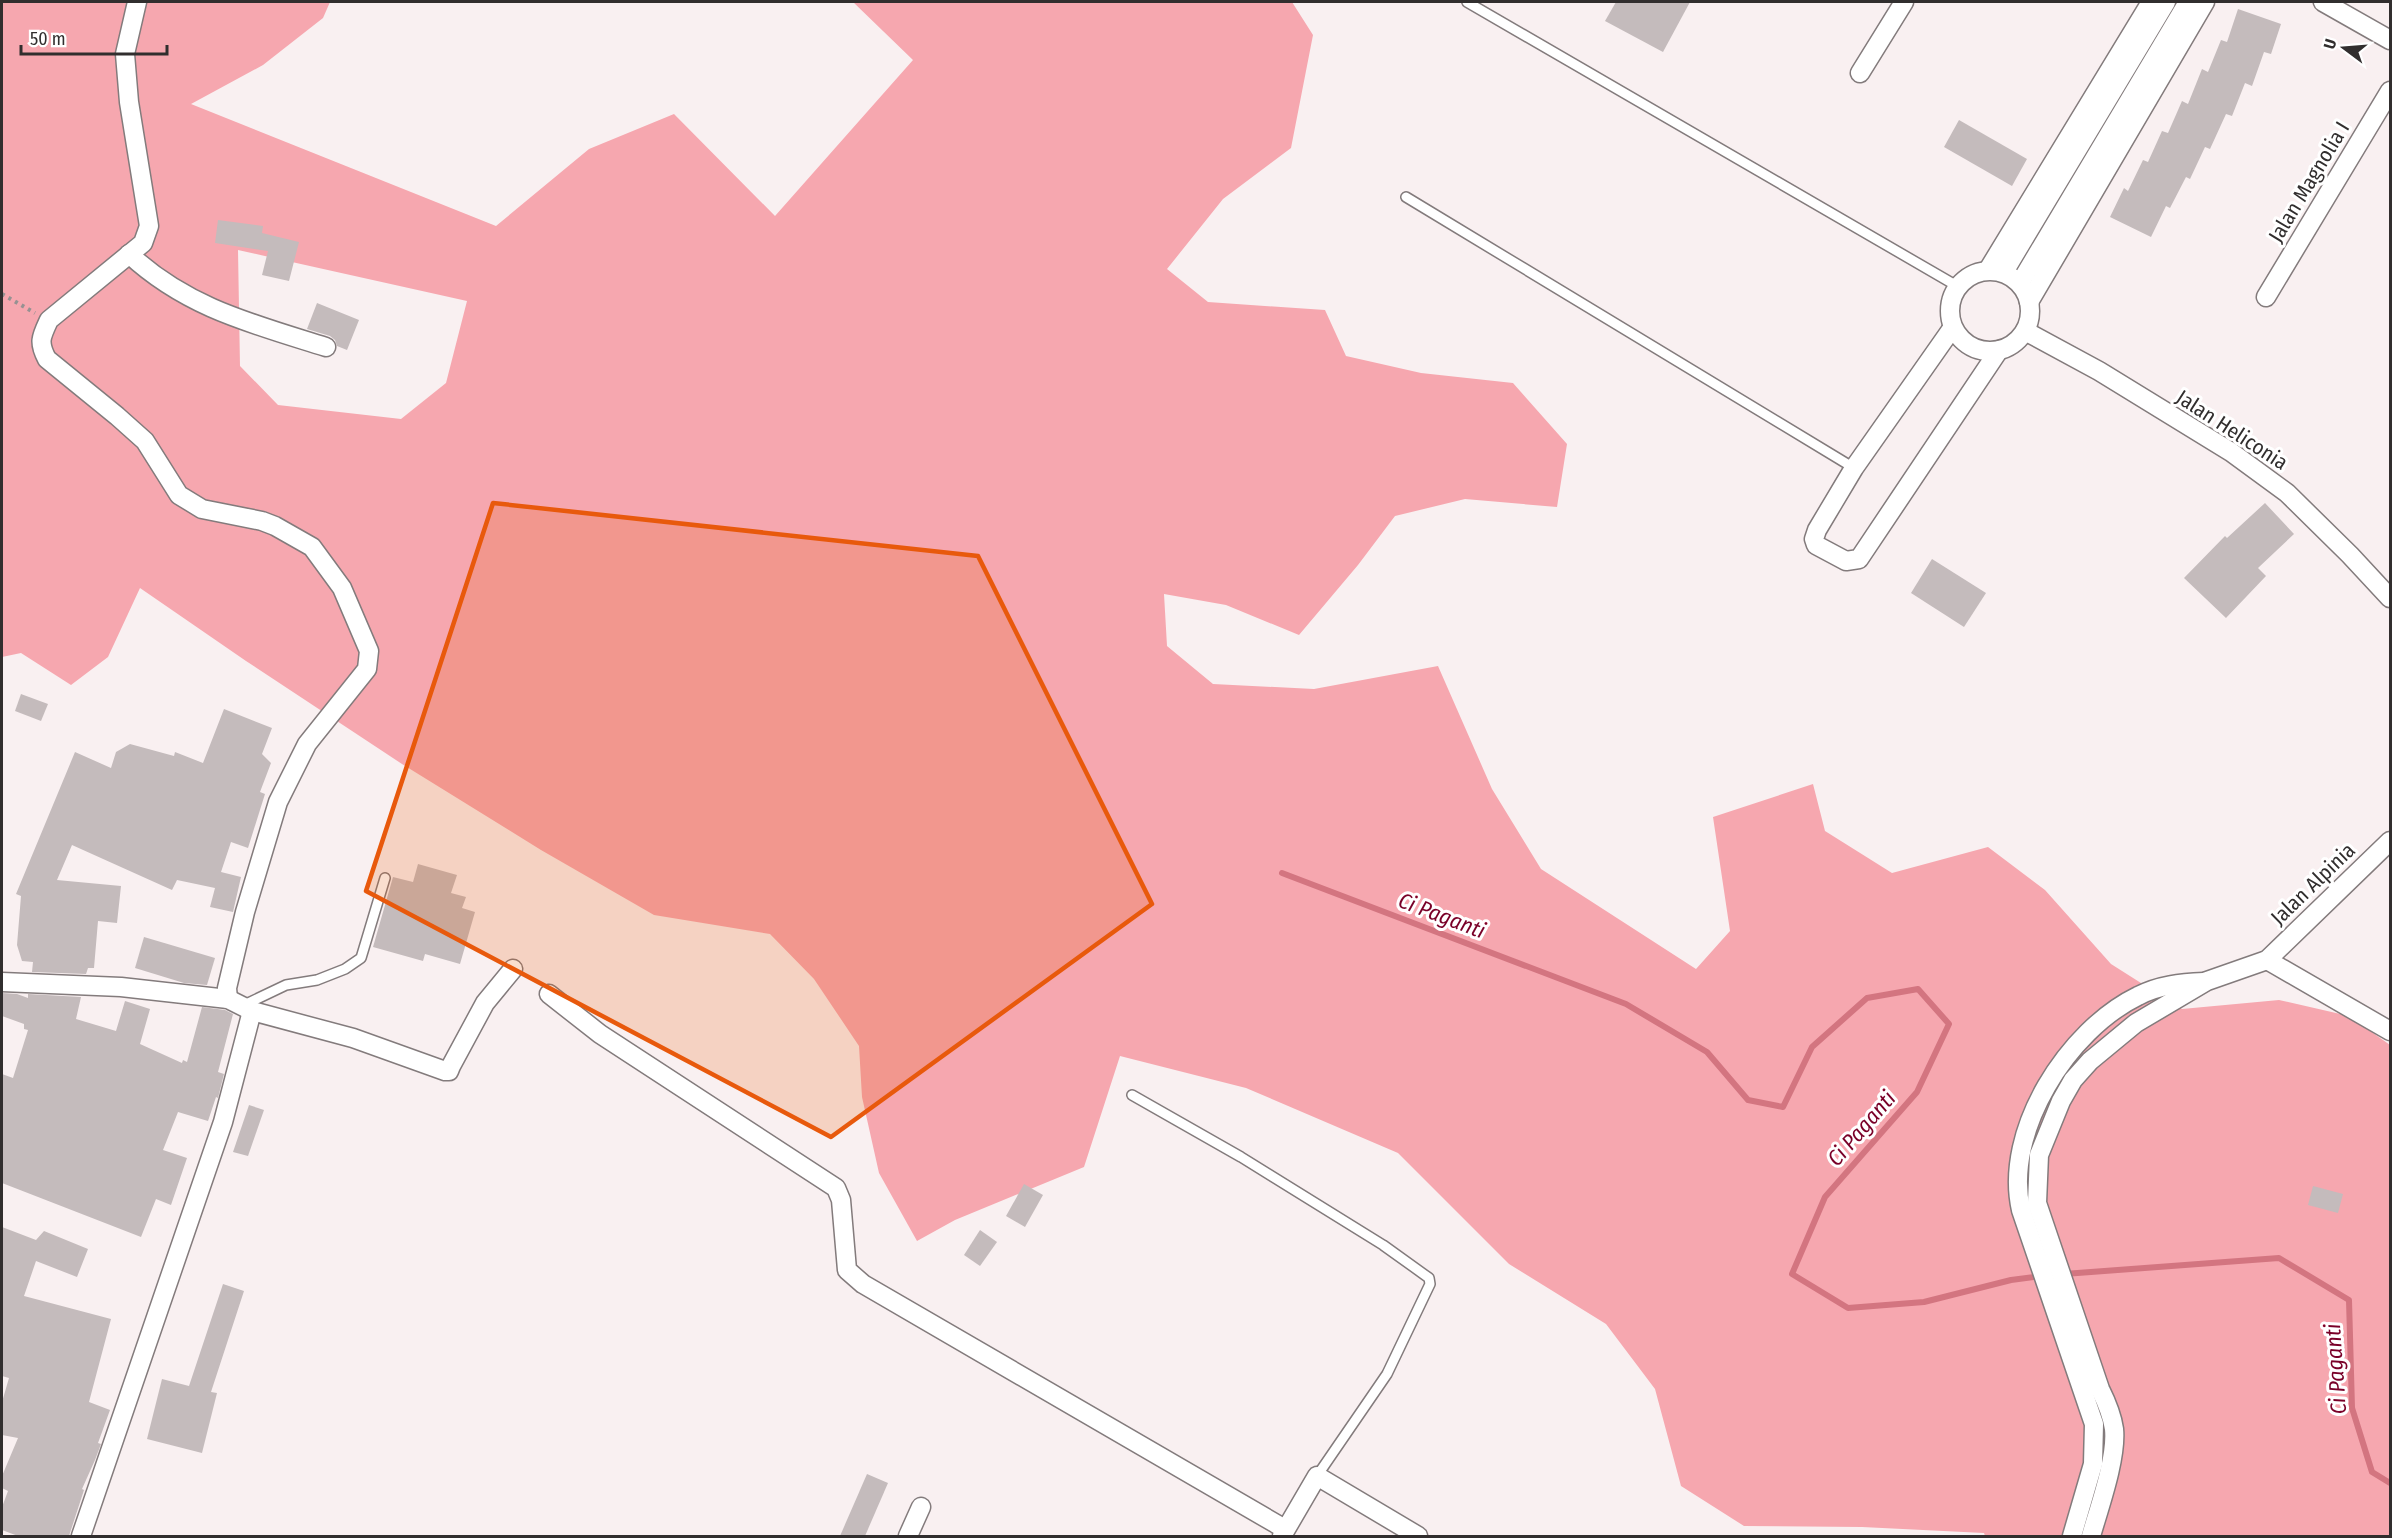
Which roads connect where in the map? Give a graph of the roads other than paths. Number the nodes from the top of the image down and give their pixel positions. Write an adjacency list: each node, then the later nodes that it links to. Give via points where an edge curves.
1 (137, 2): 13 (street, via 125,54 149,226 143,243)
2 (1467, 2): 16 (lane)
3 (1903, 2): 10 (street)
4 (2151, 2): 14 (street)
5 (2166, 2): 14 (street)
6 (2188, 2): 15 (street)
7 (2205, 2): 18 (street)
8 (2323, 2): 9 (street)
9 (2391, 40)
10 (1860, 73)
11 (2391, 91): 17 (street, Jalan Magnolia I)
12 (1406, 197): 23 (lane)
13 (129, 254): 21 (street, via 185,296 243,321); 31 (street, via 49,320 40,346 46,359 145,441 178,495 202,509 275,526 312,547 342,588 369,651 367,669 307,744 279,802 245,912 227,988)
14 (1996, 271): 15 (street); 16 (street, via 1971,275)
15 (2020, 283): 18 (street)
16 (1957, 286): 19 (street, via 1950,306)
17 (2266, 297)
18 (2029, 302): 20 (street, via 2030,317)
19 (1953, 327): 22 (street, via 1972,347); 23 (street)
20 (2025, 331): 22 (street, via 2018,340); 24 (street, Jalan Heliconia, via 2231,452 2286,494)
21 (326, 347)
22 (1999, 350): 23 (street, via 1859,559 1852,561 1816,545 1814,539)
23 (1854, 468)
24 (2391, 598)
25 (2391, 841): 27 (street, Jalan Alpinia)
26 (385, 878): 31 (lane, via 362,958 345,969 316,980 286,985)
27 (2266, 960): 32 (street); 34 (street, via 2207,981 2136,1023 2107,1045 2073,1080 2039,1155)
28 (513, 969): 31 (street, via 485,1004 449,1071 353,1038)
29 (2, 982): 31 (street, via 122,987)
30 (549, 994): 37 (street, via 600,1034 836,1188 841,1200 847,1270 857,1280)
31 (240, 1006): 38 (street, via 223,1122)
32 (2391, 1031)
33 (1132, 1095): 35 (lane, via 1270,1175 1429,1278 1430,1284 1387,1374)
34 (2029, 1206): 41 (street, via 2094,1424 2093,1464); 42 (street, via 2114,1429 2113,1449)
35 (1317, 1476): 37 (street); 40 (street)
36 (921, 1507): 39 (street)
37 (1283, 1533)
38 (81, 1536)
39 (908, 1536)
40 (1418, 1536)
41 (2072, 1536)
42 (2091, 1536)

